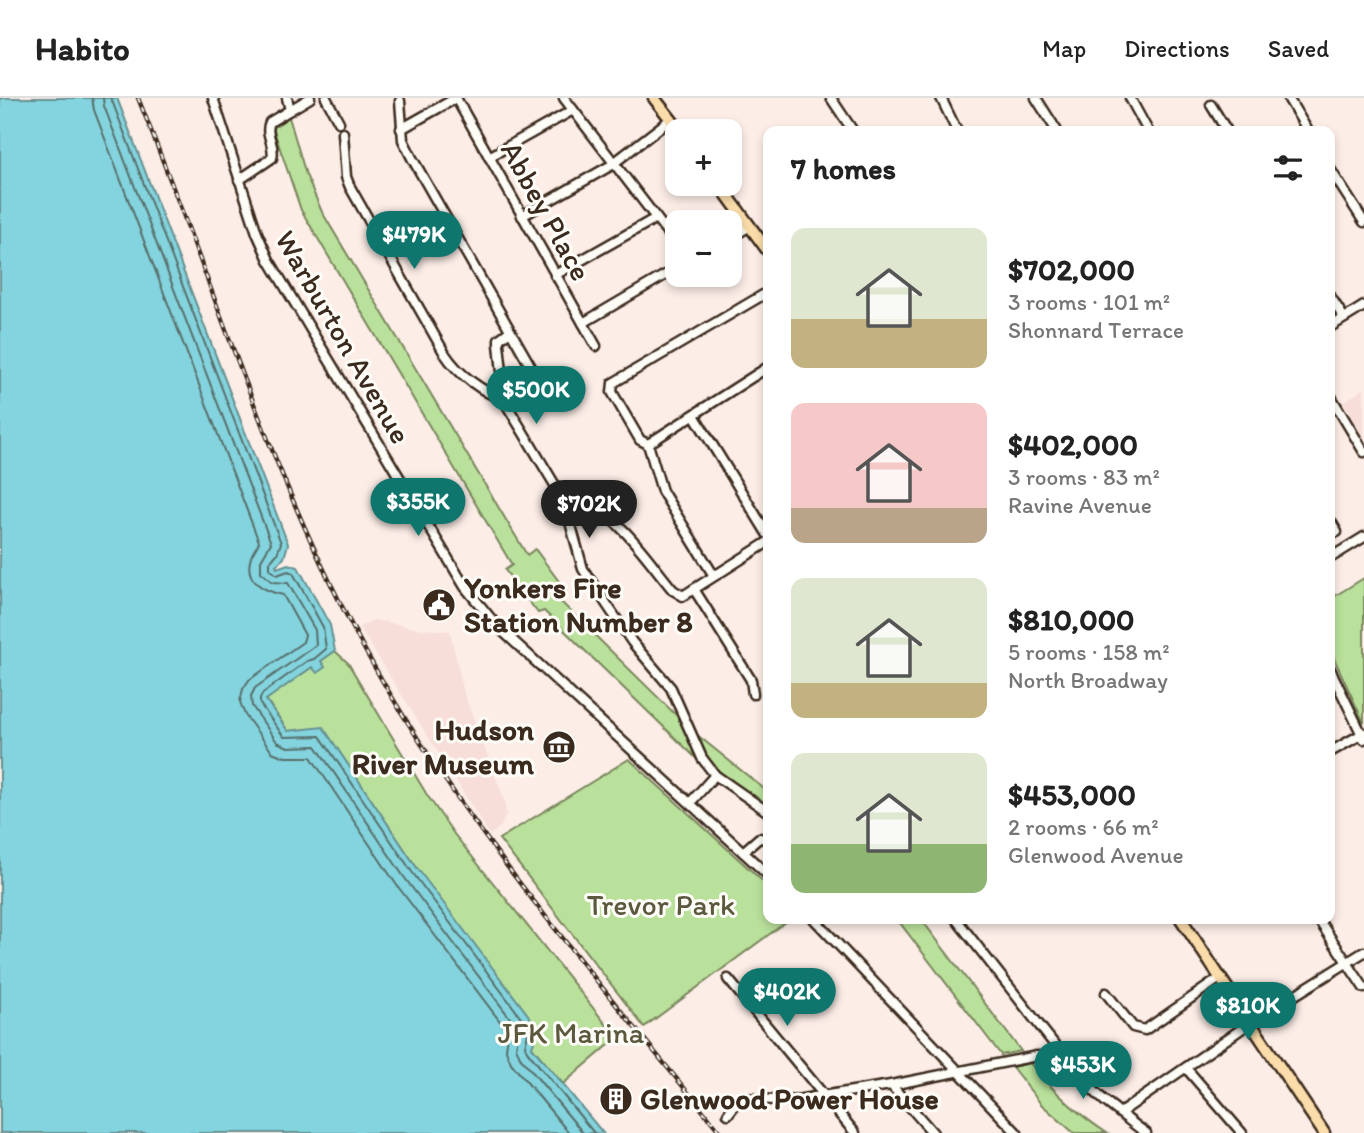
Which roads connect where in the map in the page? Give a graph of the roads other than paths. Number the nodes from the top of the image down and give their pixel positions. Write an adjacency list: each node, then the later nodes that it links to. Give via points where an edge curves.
1 (213, 98): 31 (street, Warburton Avenue)
2 (287, 98): 15 (street)
3 (310, 98): 15 (street)
4 (326, 98): 18 (street)
5 (456, 98): 26 (street); 28 (street, Abbey Place)
6 (564, 98): 16 (street)
7 (654, 98): 17 (main road)
8 (831, 98): 20 (street)
9 (941, 98): 21 (street)
10 (1036, 98): 22 (street)
11 (1129, 98): 23 (street)
12 (1288, 98): 25 (street)
13 (400, 102): 26 (street)
14 (1211, 105): 24 (street)
15 (290, 110): 31 (street, via 268,125 272,158)
16 (573, 110): 28 (street); 29 (street)
17 (671, 119)
18 (339, 122)
19 (665, 124): 29 (street)
20 (850, 126)
21 (955, 126)
22 (1054, 126)
23 (1145, 126)
24 (1224, 126)
25 (1305, 126)
26 (401, 129): 48 (street, via 412,158)
27 (344, 133): 52 (street, via 350,187 445,354 462,374)
28 (489, 157): 33 (street, Abbey Place)
29 (614, 163): 33 (street); 34 (street)
30 (1335, 177): 35 (street)
31 (239, 180): 71 (street, Warburton Avenue, via 269,260 465,587 497,626)
32 (728, 196): 36 (main road)
33 (522, 216): 40 (street, Abbey Place)
34 (656, 218): 37 (street); 40 (street)
35 (1364, 222)
36 (750, 226): 38 (street); 39 (main road)
37 (665, 230)
38 (742, 231)
39 (763, 244)
40 (555, 275): 46 (street, Abbey Place)
41 (665, 275): 46 (street)
42 (763, 295): 55 (street, via 611,387 640,440)
43 (1335, 304): 45 (street)
44 (1364, 306): 45 (street)
45 (1344, 318): 47 (street)
46 (583, 323): 49 (street, Abbey Place)
47 (1335, 324)
48 (510, 331): 51 (street); 52 (street, via 499,339)
49 (596, 346)
50 (763, 371): 54 (street)
51 (538, 381)
52 (505, 400): 57 (street)
53 (1335, 403): 56 (street)
54 (694, 415): 55 (street); 58 (street)
55 (648, 444): 64 (street, via 662,491)
56 (1364, 452)
57 (570, 510): 65 (street, via 586,505 601,512 624,531 673,590 683,596); 70 (street, via 570,528 583,569 625,632 671,688 698,751)
58 (763, 527)
59 (1335, 529): 60 (street)
60 (1337, 532)
61 (1364, 537): 63 (street)
62 (763, 545): 64 (street)
63 (1335, 555)
64 (714, 576): 65 (street)
65 (694, 589): 67 (street, via 751,680)
66 (1335, 679): 68 (street)
67 (753, 694)
68 (1363, 735): 69 (street)
69 (1335, 749)
70 (715, 775): 71 (street); 72 (street)
71 (691, 803): 74 (street, Warburton Avenue)
72 (763, 809)
73 (763, 838): 74 (street)
74 (743, 852): 75 (street, Warburton Avenue)
75 (763, 870)
76 (819, 924): 89 (street)
77 (960, 924): 87 (street, via 1065,1058)
78 (1184, 924): 82 (main road)
79 (1321, 924): 81 (street)
80 (1364, 952): 81 (street)
81 (1347, 962): 84 (street); 86 (street)
82 (1220, 978): 85 (street, via 1145,1030 1133,1027); 86 (main road)
83 (728, 979): 91 (street)
84 (1364, 988)
85 (1106, 993)
86 (1250, 1023): 88 (street); 99 (main road)
87 (1066, 1066): 89 (street, via 1049,1056 1037,1056); 92 (street)
88 (1186, 1068): 92 (street); 98 (street)
89 (958, 1072): 90 (street); 96 (street)
90 (891, 1086): 91 (street); 95 (street)
91 (824, 1095): 93 (street, via 790,1101 740,1098); 94 (street)
92 (1119, 1113): 97 (street)
93 (728, 1114)
94 (855, 1133)
95 (933, 1133)
96 (1017, 1133)
97 (1146, 1133)
98 (1242, 1133)
99 (1324, 1133)

